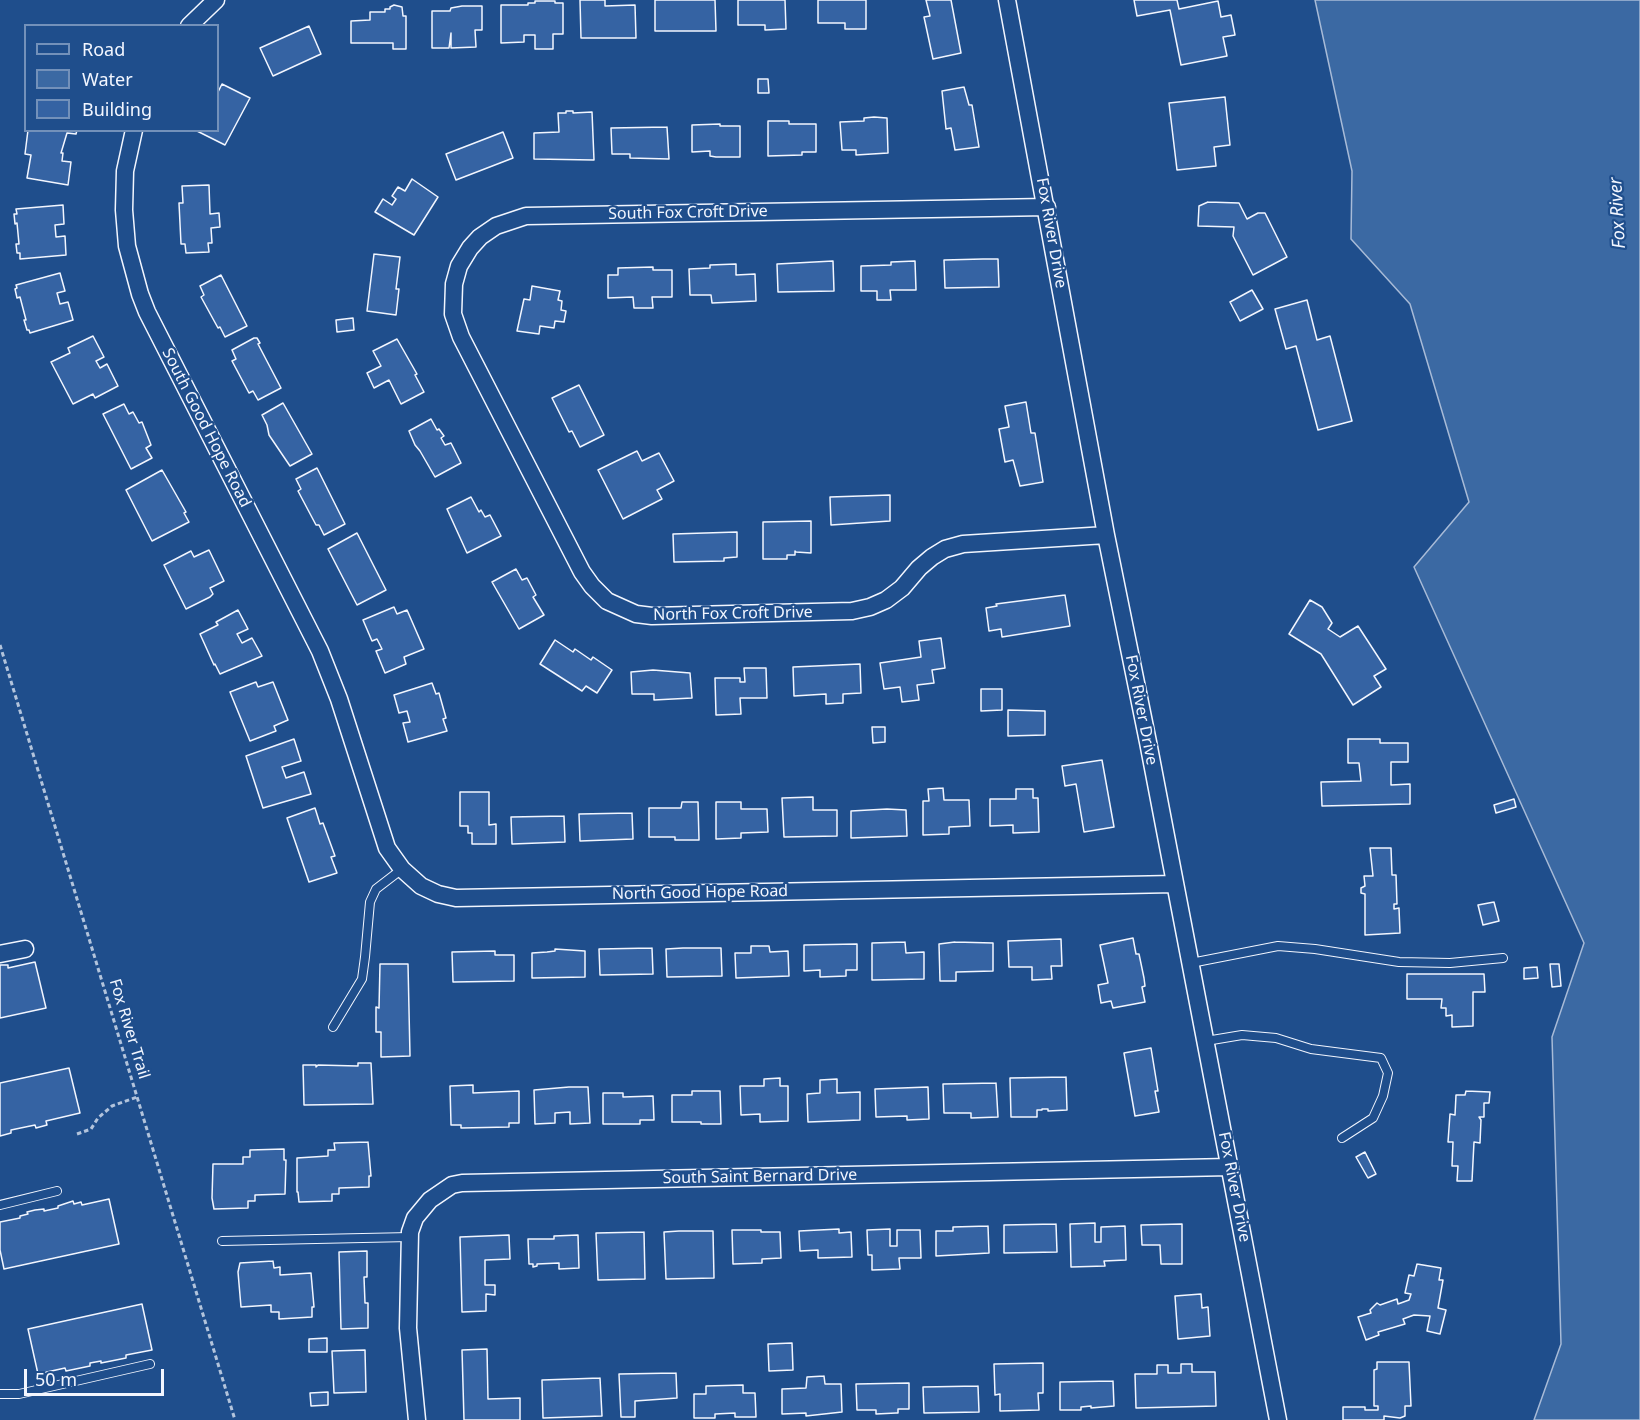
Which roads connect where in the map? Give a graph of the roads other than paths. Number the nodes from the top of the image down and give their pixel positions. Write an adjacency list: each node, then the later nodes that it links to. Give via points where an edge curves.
1 (216, 0): 3 (street)
2 (1007, 0): 5 (street, Fox River Drive)
3 (191, 24)
4 (134, 132): 8 (street, South Good Hope Road, via 125,171 124,210 127,246 140,294 302,614)
5 (1047, 207): 6 (street, South Fox Croft Drive, via 526,216 508,220 470,248 454,284 457,327); 7 (street, Fox River Drive)
6 (477, 369): 7 (street, North Fox Croft Drive, via 582,572 607,601 636,614 852,611 886,600 945,549 963,544)
7 (1106, 535): 10 (street, Fox River Drive)
8 (344, 711): 9 (street, North Good Hope Road, via 387,848)
9 (402, 869): 10 (street, North Good Hope Road, via 421,886 456,898); 15 (lane, via 376,889 370,902 362,979)
10 (1175, 884): 14 (street, Fox River Drive)
11 (25, 949): 12 (street)
12 (0, 954)
13 (1503, 958): 14 (lane, via 1399,962 1278,946)
14 (1191, 963): 16 (street, Fox River Drive)
15 (333, 1027)
16 (1206, 1041): 17 (lane, via 1242,1035 1276,1038 1311,1049 1381,1058 1388,1073 1374,1118); 18 (street, Fox River Drive)
17 (1342, 1138)
18 (1230, 1167): 21 (street, South Saint Bernard Drive, via 462,1183 430,1200 415,1218); 26 (street, Fox River Drive)
19 (57, 1191): 20 (lane)
20 (0, 1205)
21 (410, 1237): 22 (lane); 25 (street, South Saint Bernard Drive, via 408,1328)
22 (222, 1241)
23 (150, 1364): 24 (lane, via 19,1394)
24 (0, 1394)
25 (417, 1420)
26 (1278, 1420)

